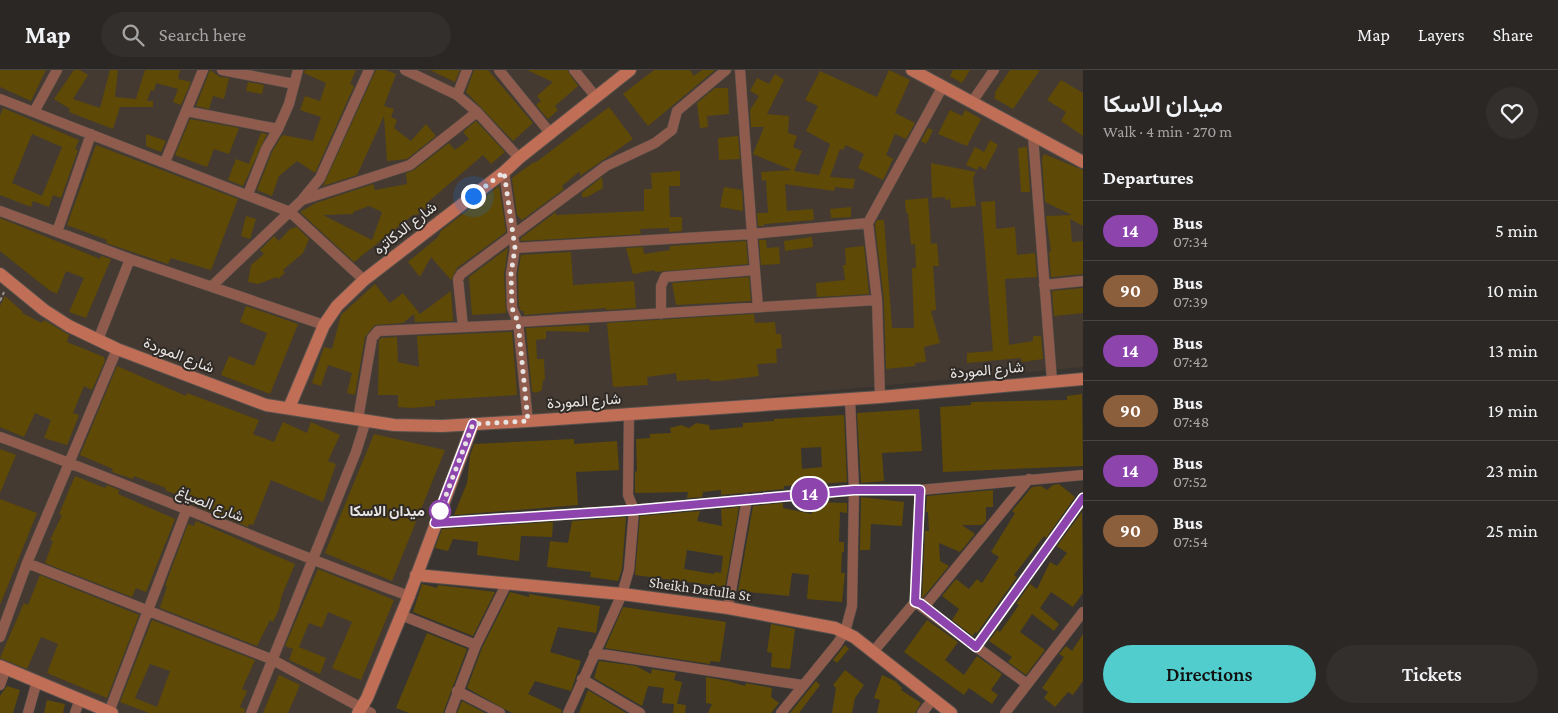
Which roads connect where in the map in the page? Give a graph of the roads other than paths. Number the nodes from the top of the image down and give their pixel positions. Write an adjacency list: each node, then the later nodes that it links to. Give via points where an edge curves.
1 (58, 70): 23 (street)
2 (203, 70): 22 (street)
3 (222, 70): 15 (street)
4 (298, 70): 16 (street)
5 (369, 70): 34 (street, via 320,178)
6 (405, 70): 18 (street)
7 (467, 70): 18 (street)
8 (499, 70): 27 (street)
9 (574, 70): 19 (street)
10 (630, 70): 19 (street, شارع الدكاتره)
11 (726, 70): 40 (street, via 677,111 672,130 656,143 606,166)
12 (740, 70): 39 (street)
13 (912, 70): 17 (street)
14 (994, 70): 21 (street)
15 (243, 72): 16 (street)
16 (294, 84): 25 (street)
17 (943, 86): 21 (street); 37 (street)
18 (457, 95): 24 (street)
19 (596, 97): 27 (street, شارع الدكاتره)
20 (0, 99): 23 (street)
21 (972, 102): 28 (street)
22 (186, 111): 25 (street); 30 (street)
23 (34, 112): 26 (street)
24 (478, 112): 29 (street); 34 (street, via 410,165)
25 (278, 129): 33 (street, via 266,149)
26 (91, 134): 30 (street); 38 (street)
27 (552, 134): 29 (street, شارع الدكاتره)
28 (1033, 136): 31 (street); 48 (street)
29 (519, 158): 32 (street, شارع الدكاتره)
30 (164, 162): 33 (street)
31 (1083, 162)
32 (504, 172): 40 (street); 45 (street, شارع الدكاتره)
33 (248, 194): 36 (street)
34 (302, 200): 36 (street)
35 (0, 211): 38 (street)
36 (290, 212): 45 (street); 47 (street)
37 (868, 223): 39 (street); 49 (street)
38 (57, 232): 42 (street)
39 (752, 234): 41 (street); 43 (street)
40 (514, 237): 41 (street); 54 (street, via 458,279)
41 (515, 248): 52 (street, via 511,274 512,308)
42 (130, 259): 47 (street); 55 (street)
43 (755, 270): 50 (street); 51 (street, via 665,277 661,286)
44 (0, 274): 55 (street, شارع الموردة, via 44,310)
45 (364, 280): 53 (street, شارع الدكاتره, via 337,306)
46 (1083, 281): 48 (street)
47 (213, 285): 53 (street)
48 (1044, 285): 58 (street)
49 (877, 300): 50 (street); 59 (street)
50 (758, 307): 51 (street)
51 (661, 314): 52 (street)
52 (518, 322): 54 (street); 64 (street)
53 (324, 325): 61 (street, شارع الدكاتره)
54 (463, 327): 63 (street, via 378,331 374,334)
55 (98, 340): 56 (street, شارع الموردة)
56 (117, 349): 61 (street, شارع الموردة, via 257,402); 67 (street)
57 (1083, 379): 58 (street, شارع الموردة)
58 (1052, 381): 59 (street, شارع الموردة)
59 (880, 397): 60 (street, شارع الموردة)
60 (850, 399): 62 (street, شارع الموردة); 70 (street)
61 (289, 408): 63 (street, شارع الموردة)
62 (629, 414): 64 (street, شارع الموردة); 74 (street, via 628,495)
63 (362, 419): 65 (street, شارع الموردة, via 418,427); 77 (street, via 356,452)
64 (528, 421): 65 (street, شارع الموردة)
65 (473, 424): 76 (street)
66 (0, 437): 67 (street, شارع الصياغ)
67 (69, 462): 75 (street, شارع الصياغ); 78 (street)
68 (1083, 475): 69 (street)
69 (1029, 479): 71 (street); 83 (street)
70 (854, 490): 71 (street); 73 (street); 88 (street, via 852,597)
71 (920, 490): 83 (street)
72 (1083, 498): 91 (street)
73 (747, 499): 74 (street); 84 (street)
74 (634, 510): 76 (street); 81 (street, via 629,570)
75 (186, 511): 77 (street, شارع الصياغ); 85 (street)
76 (435, 523): 79 (street)
77 (312, 560): 82 (street, شارع الصياغ); 94 (street)
78 (27, 563): 85 (street); 89 (street)
79 (416, 575): 80 (street, Sheikh Dafulla St); 82 (street)
80 (506, 585): 81 (street, Sheikh Dafulla St); 90 (street)
81 (622, 594): 84 (street, Sheikh Dafulla St); 93 (street)
82 (409, 596): 87 (street)
83 (919, 605): 91 (street); 92 (street)
84 (728, 608): 88 (street, Sheikh Dafulla St)
85 (147, 611): 94 (street); 105 (street)
86 (1083, 612): 98 (street)
87 (401, 615): 90 (street); 104 (street)
88 (844, 632): 92 (street, Sheikh Dafulla St); 100 (street)
89 (0, 637)
90 (476, 645): 101 (street)
91 (976, 647): 98 (street)
92 (873, 652): 103 (street, Sheikh Dafulla St)
93 (594, 653): 96 (street); 100 (street)
94 (271, 659): 104 (street); 109 (street)
95 (3, 667): 97 (street); 99 (street)
96 (582, 679): 106 (street); 112 (street)
97 (37, 682): 102 (street); 107 (street)
98 (1027, 684): 116 (street)
99 (0, 685)
100 (802, 685): 113 (street)
101 (457, 692): 110 (street); 111 (street)
102 (80, 699): 105 (street); 108 (street)
103 (933, 699): 114 (street); 115 (street, Sheikh Dafulla St)
104 (364, 711)
105 (110, 712)
106 (636, 712)
107 (28, 713)
108 (75, 713)
109 (251, 713)
110 (450, 713)
111 (500, 713)
112 (568, 713)
113 (781, 713)
114 (922, 713)
115 (951, 713)
116 (1005, 713)

